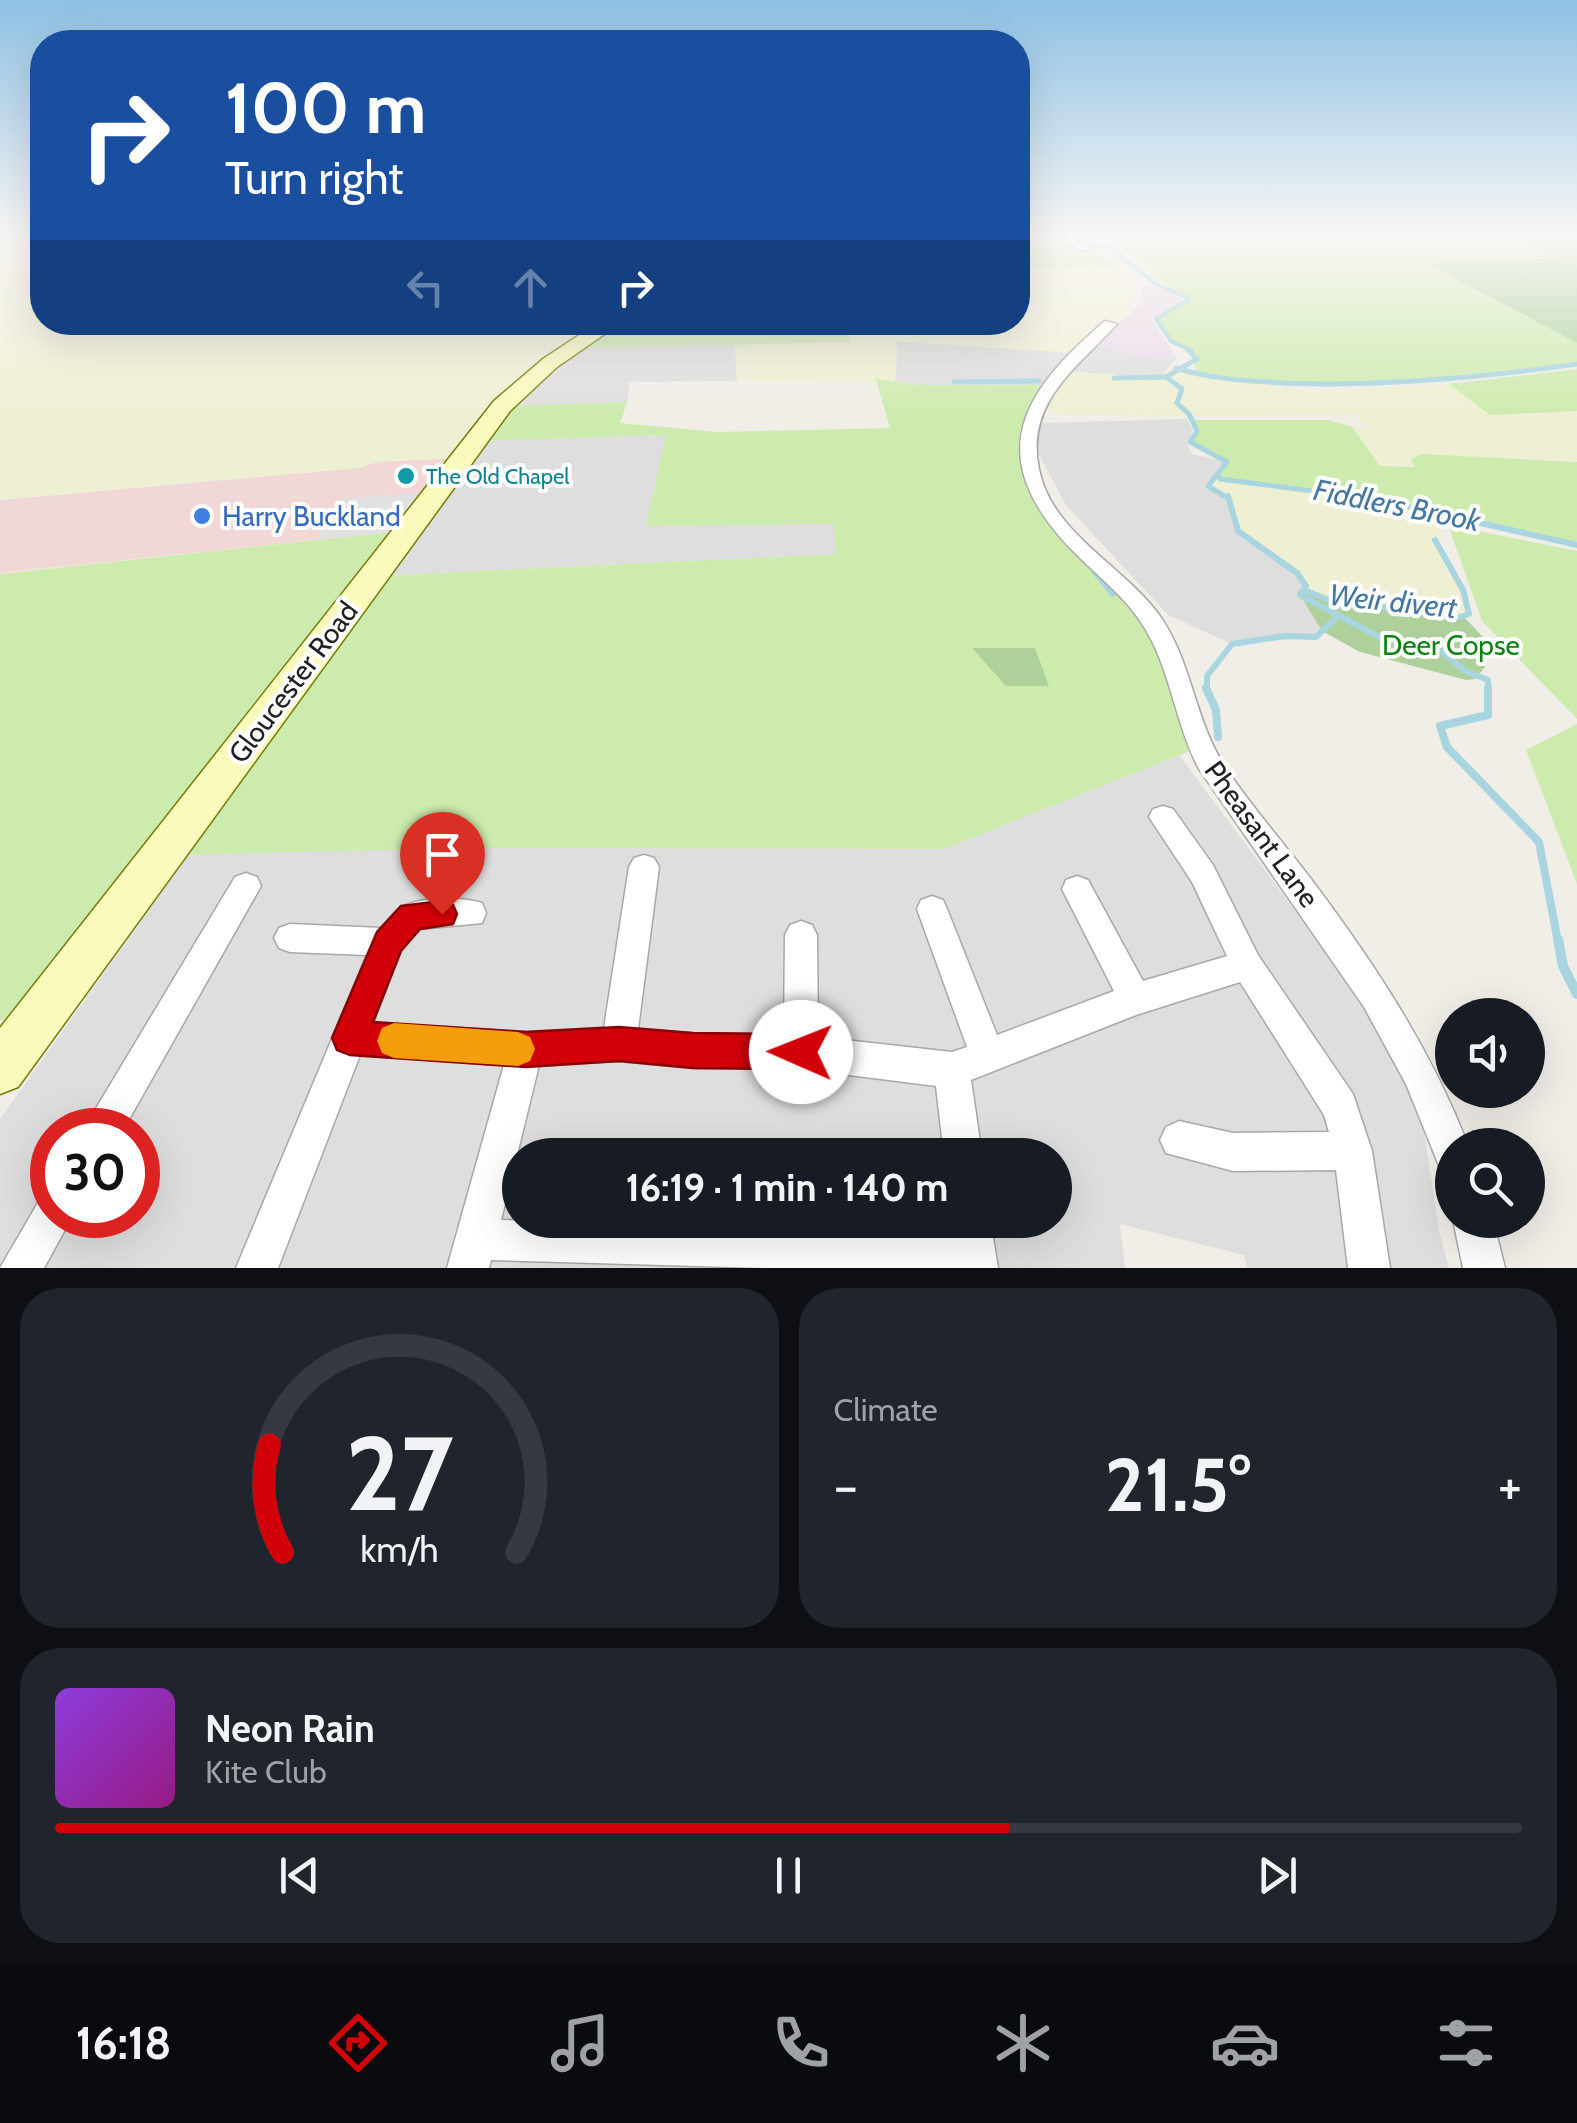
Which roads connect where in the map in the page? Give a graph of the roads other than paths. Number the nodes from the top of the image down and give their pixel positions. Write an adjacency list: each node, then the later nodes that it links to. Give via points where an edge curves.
1 (1110, 324): 22 (street, Pheasant Lane, via 1066,362 1041,395 1033,417 1033,482 1057,520 1150,618 1166,644 1200,747 1372,984)
2 (594, 335): 19 (main road, Gloucester Road, via 502,406)
3 (1163, 818): 12 (street, via 1202,874)
4 (644, 867): 15 (street)
5 (246, 886): 21 (street)
6 (1077, 889): 13 (street)
7 (932, 909): 18 (street)
8 (471, 913): 11 (street, via 412,916)
9 (801, 935): 17 (street)
10 (290, 938): 11 (street)
11 (388, 942): 14 (street)
12 (1247, 965): 13 (street); 25 (street, via 1340,1107)
13 (1135, 999): 18 (street)
14 (350, 1038): 16 (street); 32 (street)
15 (619, 1044): 16 (street); 17 (street)
16 (526, 1050): 29 (street)
17 (801, 1052): 20 (street)
18 (988, 1056): 20 (street)
19 (0, 1069)
20 (952, 1070): 23 (street)
21 (115, 1108)
22 (1442, 1128)
23 (960, 1138)
24 (1178, 1140): 25 (street, via 1233,1152)
25 (1353, 1151): 33 (street)
26 (39, 1238): 31 (street)
27 (1476, 1238): 34 (street)
28 (974, 1247): 30 (street)
29 (472, 1254): 30 (street)
30 (603, 1256)
31 (22, 1268)
32 (256, 1268)
33 (1369, 1268)
34 (1484, 1268)

